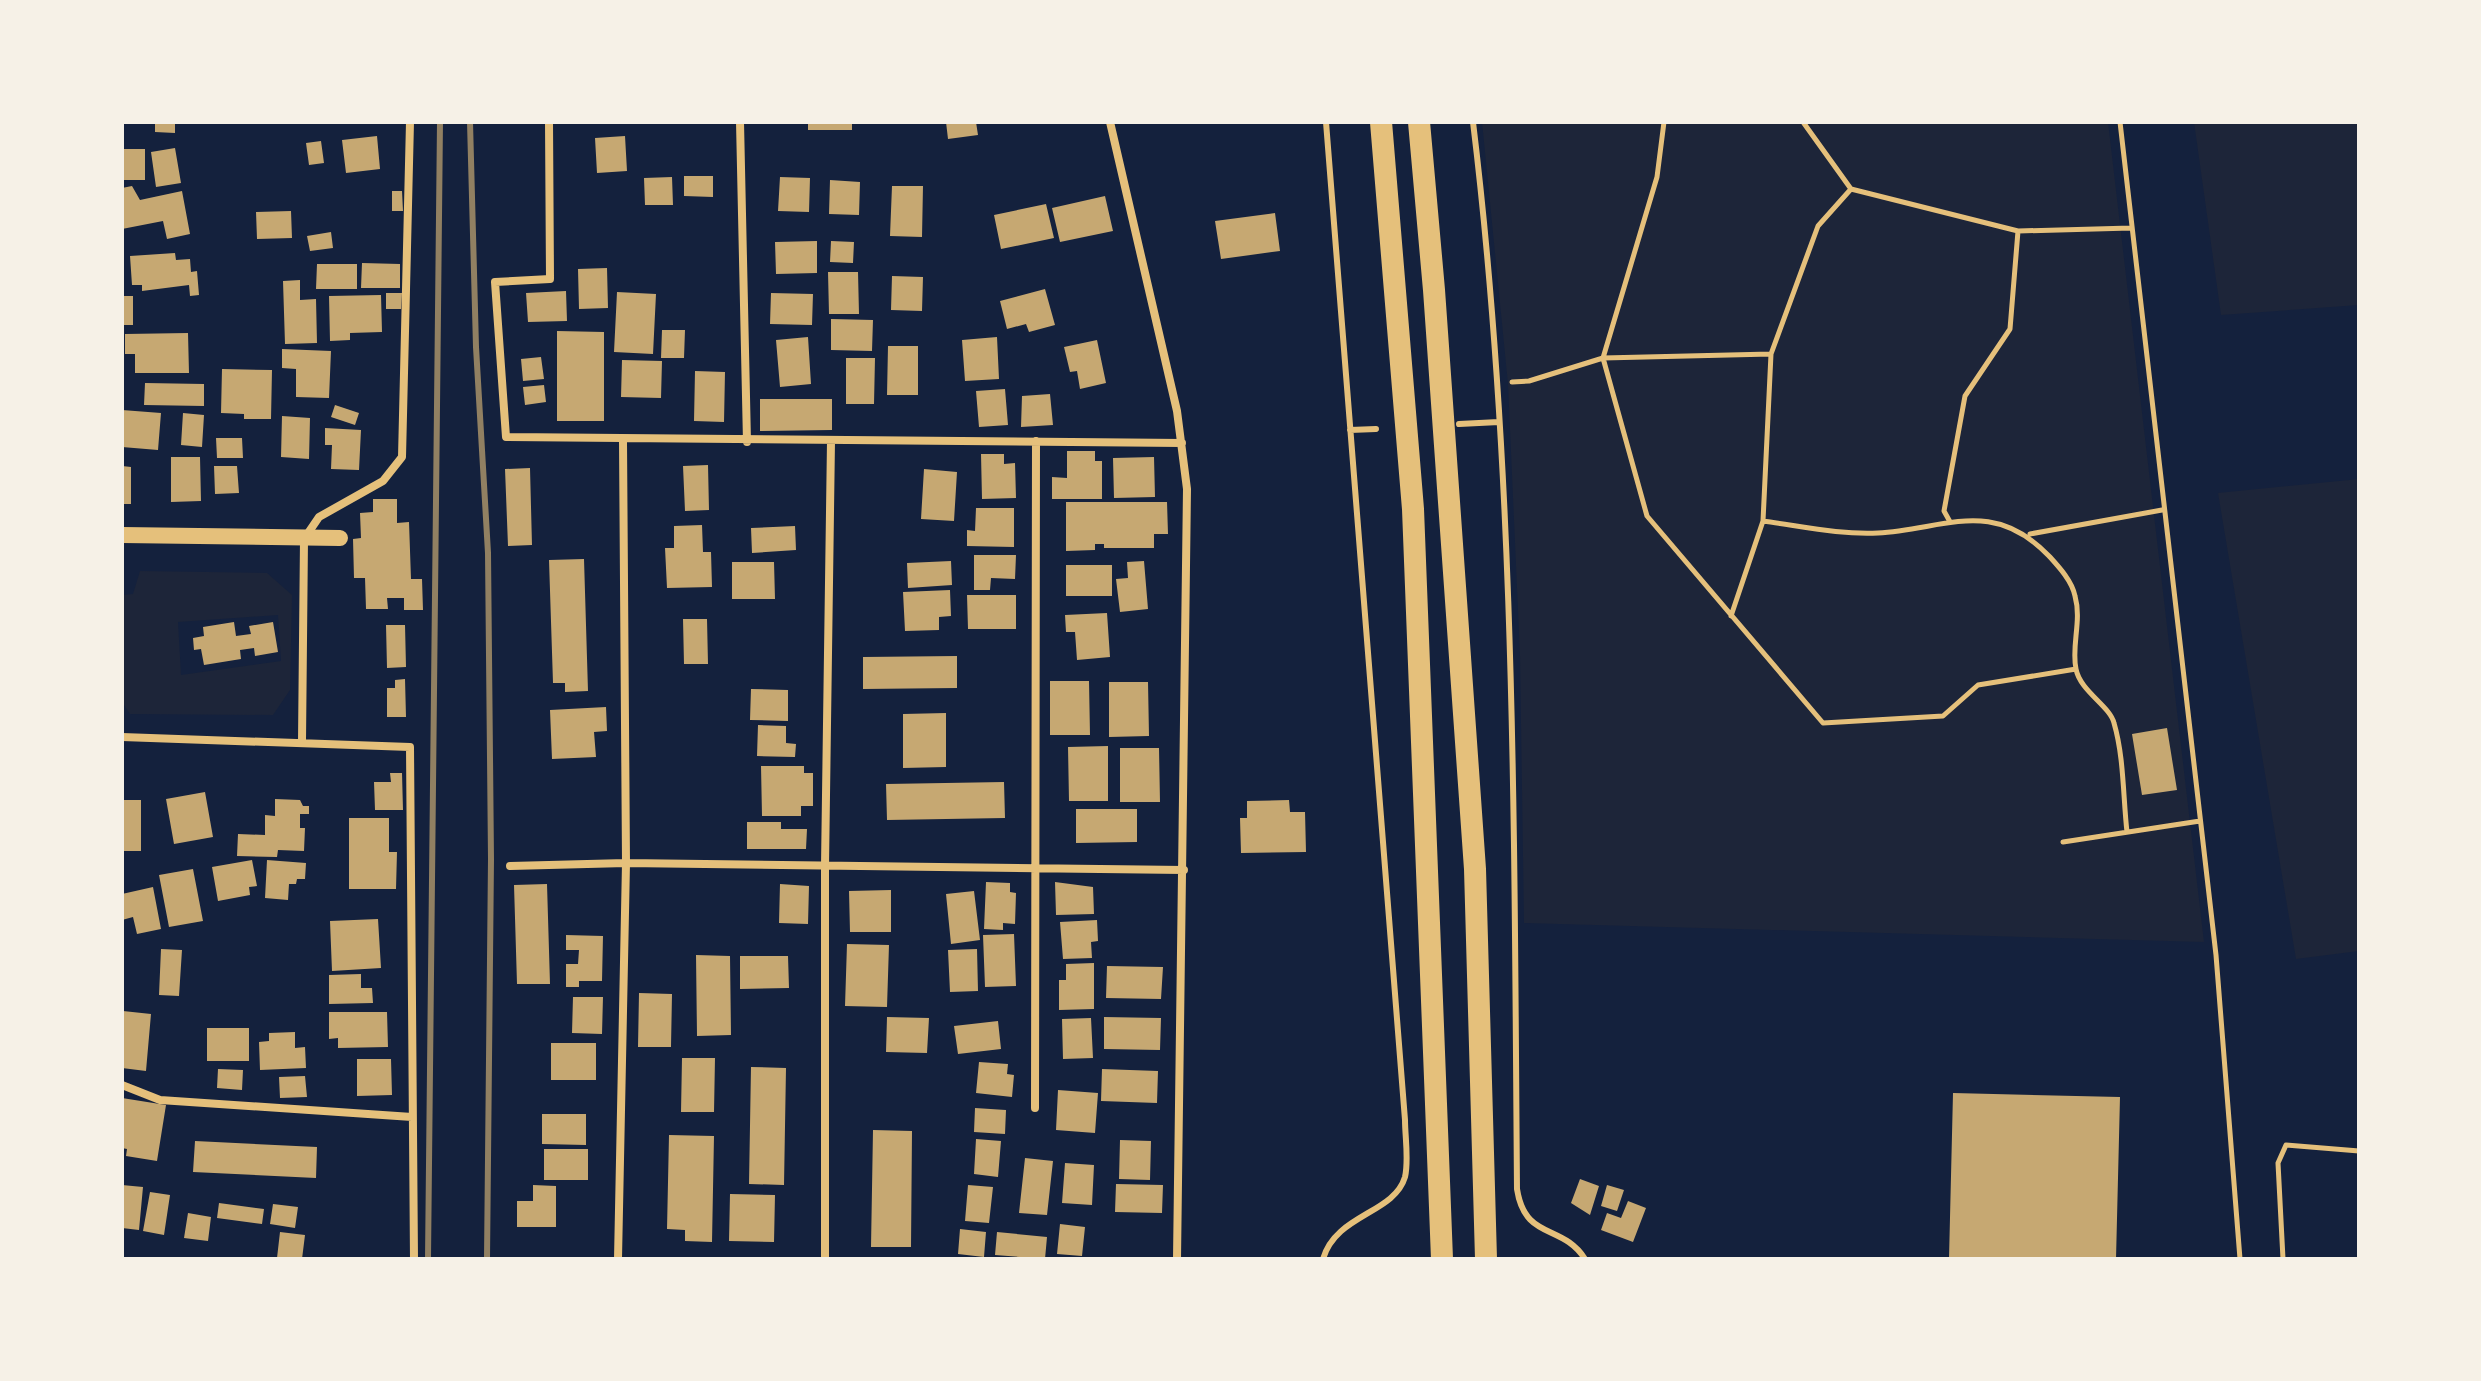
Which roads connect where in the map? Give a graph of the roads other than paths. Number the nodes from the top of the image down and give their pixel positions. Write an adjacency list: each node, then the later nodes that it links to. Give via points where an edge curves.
1 (410, 122): 20 (street, via 402,457 383,481 319,517)
2 (549, 122): 13 (street, via 550,279 495,282 506,437)
3 (740, 122): 16 (street)
4 (1110, 122): 17 (street)
5 (1326, 122): 12 (lane)
6 (1381, 122): 36 (highway, via 1413,509)
7 (1419, 122): 37 (highway, via 1475,869)
8 (1473, 122): 9 (lane)
9 (1499, 422): 10 (lane); 38 (lane, via 1513,750 1517,1189 1520,1210 1531,1223 1561,1238)
10 (1459, 424)
11 (1376, 429): 12 (lane)
12 (1350, 430): 35 (lane, via 1406,1174 1390,1198 1341,1228)
13 (623, 441): 16 (street); 23 (street)
14 (831, 441): 15 (street); 16 (street); 25 (street)
15 (1036, 441): 17 (street); 26 (street)
16 (747, 442)
17 (1182, 443): 27 (street, via 1187,489)
18 (122, 535): 20 (main road)
19 (340, 538): 20 (main road)
20 (304, 539): 22 (street)
21 (122, 737): 22 (street)
22 (302, 741): 30 (street, via 410,747)
23 (626, 863): 24 (street); 25 (street); 32 (street)
24 (510, 866)
25 (825, 866): 26 (street); 33 (street)
26 (1036, 868): 27 (street); 29 (street)
27 (1184, 870): 34 (street)
28 (122, 1085): 30 (street, via 160,1100)
29 (1035, 1108)
30 (412, 1117): 31 (street)
31 (414, 1259)
32 (618, 1259)
33 (825, 1259)
34 (1177, 1259)
35 (1323, 1259)
36 (1442, 1259)
37 (1486, 1259)
38 (1585, 1259)

